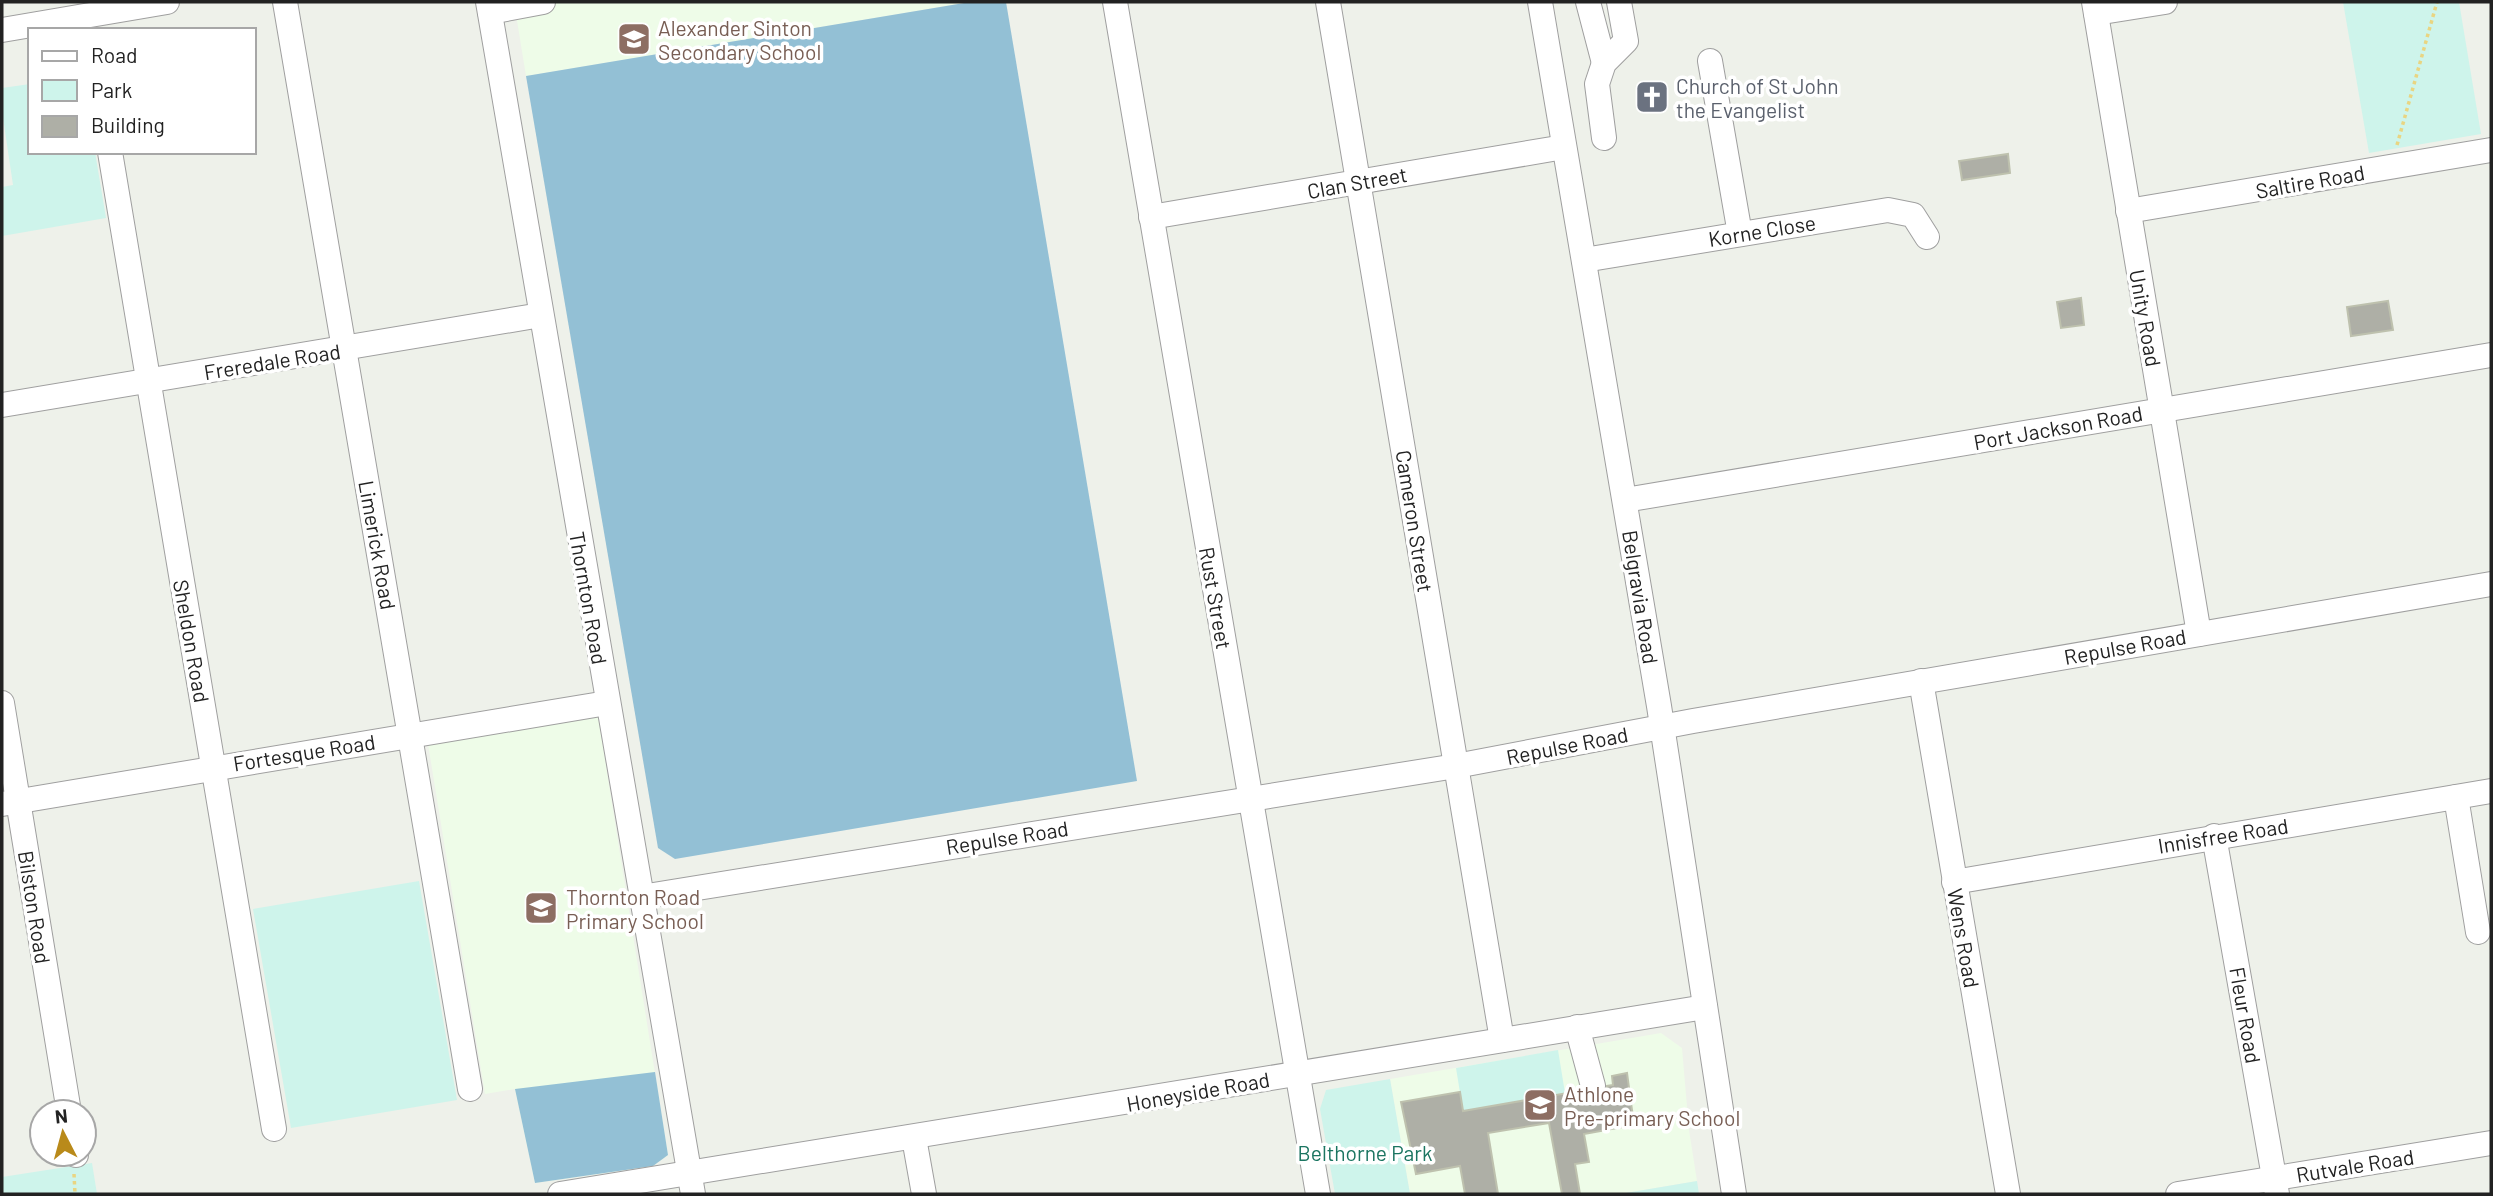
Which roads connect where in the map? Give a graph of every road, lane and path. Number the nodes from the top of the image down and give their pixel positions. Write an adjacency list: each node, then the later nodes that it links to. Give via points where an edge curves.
1 (167, 2): 13 (street)
2 (285, 2): 29 (street, Limerick Road)
3 (543, 2): 11 (street)
4 (1115, 2): 24 (street, Rust Street)
5 (1328, 2): 22 (street, Cameron Street)
6 (1588, 2): 16 (street)
7 (1619, 2): 16 (street, via 1626,41)
8 (2165, 2): 12 (street)
9 (2437, 2): 21 (path)
10 (1547, 3): 18 (street, Belgravia Road)
11 (489, 7): 28 (street, Thornton Road)
12 (2095, 8): 23 (street, Unity Road)
13 (87, 16): 14 (street)
14 (2, 30)
15 (1710, 61): 25 (street)
16 (1604, 64): 17 (street, via 1596,93)
17 (1604, 138)
18 (1564, 147): 22 (street, Clan Street); 27 (street, Belgravia Road)
19 (2491, 150): 21 (street, Saltire Road)
20 (110, 154): 31 (street, Sheldon Road)
21 (2390, 167): 23 (street, Saltire Road)
22 (1358, 182): 24 (street, Clan Street); 42 (street, Cameron Street)
23 (2128, 211): 33 (street, Unity Road)
24 (1151, 217): 45 (street, Rust Street)
25 (1740, 234): 26 (street, Korne Close, via 1888,210 1913,215); 27 (street, Korne Close)
26 (1927, 237)
27 (1584, 260): 34 (street, Belgravia Road)
28 (541, 315): 29 (street, Freredale Road); 39 (street, Thornton Road)
29 (344, 348): 31 (street, Freredale Road); 41 (street, Limerick Road)
30 (2491, 355): 33 (street, Port Jackson Road)
31 (147, 381): 32 (street, Freredale Road); 43 (street, Sheldon Road)
32 (2, 405)
33 (2161, 409): 34 (street, Port Jackson Road); 36 (street, Unity Road)
34 (1625, 500): 40 (street, Belgravia Road)
35 (2491, 584): 36 (street, Repulse Road)
36 (2199, 634): 37 (street, Repulse Road)
37 (1921, 681): 40 (street, Repulse Road); 49 (street, Wens Road)
38 (2, 703): 47 (street, Bilston Road)
39 (607, 703): 41 (street, Fortesque Road); 50 (street, Thornton Road)
40 (1662, 727): 42 (street, Repulse Road); 52 (street, Belgravia Road)
41 (410, 735): 43 (street, Fortesque Road); 57 (street, Limerick Road)
42 (1456, 766): 45 (street, Repulse Road); 54 (street, Cameron Street)
43 (214, 767): 47 (street, Fortesque Road); 59 (street, Sheldon Road)
44 (2491, 791): 46 (street, Innisfree Road)
45 (1251, 797): 50 (street, Repulse Road); 55 (street, Rust Street)
46 (2456, 797): 48 (street, Innisfree Road); 51 (street)
47 (10, 802): 58 (street, Bilston Road)
48 (2214, 836): 49 (street, Innisfree Road); 63 (street, Fleur Road)
49 (1954, 882): 68 (street, Wens Road)
50 (641, 897): 62 (street, Thornton Road)
51 (2478, 932)
52 (1705, 1007): 53 (street, Honeyside Road); 67 (street, Belgravia Road)
53 (1577, 1027): 54 (street, Honeyside Road); 56 (street)
54 (1502, 1040): 55 (street, Honeyside Road)
55 (1298, 1074): 60 (street, Honeyside Road); 66 (street, Rust Street)
56 (1593, 1086)
57 (470, 1089)
58 (66, 1098)
59 (274, 1129)
60 (914, 1138): 62 (street, Honeyside Road); 65 (street)
61 (2491, 1143): 63 (street, Rutvale Road)
62 (691, 1184): 64 (street, Honeyside Road)
63 (2275, 1186): 69 (street, Rutvale Road)
64 (560, 1194)
65 (924, 1194)
66 (1318, 1194)
67 (1734, 1194)
68 (2008, 1194)
69 (2178, 1194)

